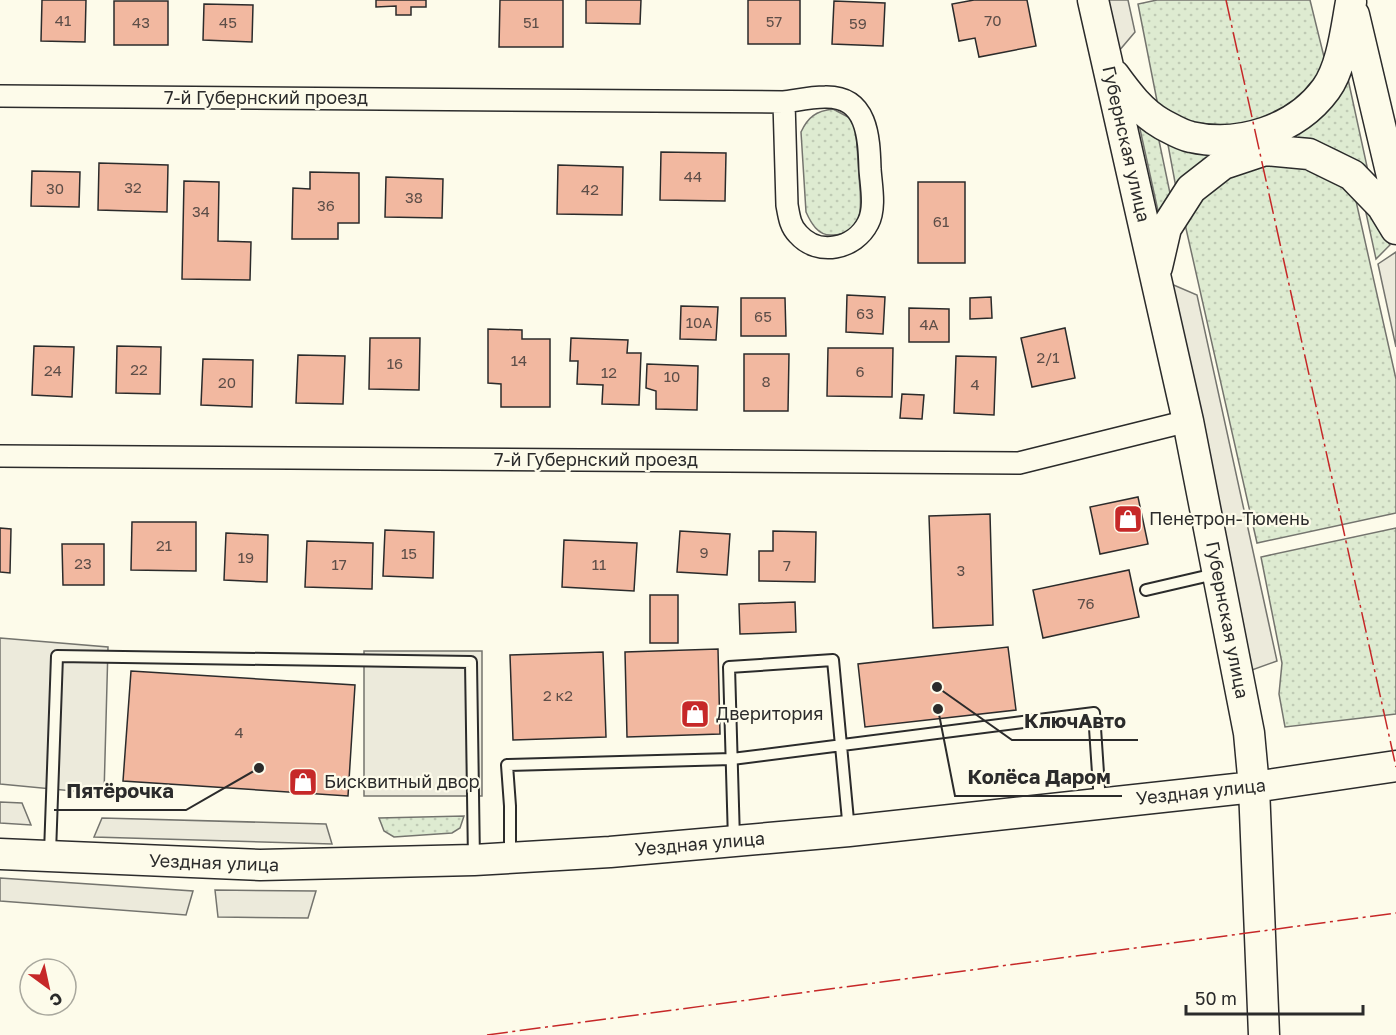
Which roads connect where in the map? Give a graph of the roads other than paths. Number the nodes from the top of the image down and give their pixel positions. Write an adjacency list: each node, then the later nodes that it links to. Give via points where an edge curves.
1 (1094, 0): 3 (street, Губернская улица)
2 (1350, 1): 3 (street, via 1342,54 1326,89 1297,119 1264,133 1230,140 1190,137 1159,123 1132,100); 6 (street)
3 (1107, 65): 8 (street, Губернская улица)
4 (0, 96): 5 (street, 7-й Губернский проезд)
5 (784, 102): 5 (street, 7-й Губернский проезд, via 790,221 812,245 845,245 859,236 872,206 866,123 857,109 843,100 827,96)
6 (1395, 178)
7 (1396, 229): 8 (street, via 1382,206 1352,176 1309,154 1265,150 1223,164 1191,189 1166,228)
8 (1155, 278): 9 (street, Губернская улица)
9 (1188, 421): 10 (street, 7-й Губернский проезд, via 1018,463); 11 (street, Губернская улица)
10 (0, 456)
11 (1218, 573): 12 (lane); 16 (street, Губернская улица, via 1249,733)
12 (1146, 590)
13 (841, 746): 14 (lane); 14 (lane, via 833,660 729,667); 17 (lane, via 1094,713); 18 (lane)
14 (732, 759): 19 (lane); 22 (lane, via 507,765)
15 (1396, 766): 16 (street, Уездная улица)
16 (1254, 787): 17 (street, Уездная улица); 24 (street, Губернская улица)
17 (1100, 803): 18 (street, Уездная улица)
18 (849, 831): 19 (street, Уездная улица)
19 (734, 841): 22 (street, Уездная улица)
20 (0, 854): 21 (street, Уездная улица)
21 (50, 857): 23 (street, Уездная улица, via 260,865); 23 (lane, via 57,656 471,662)
22 (510, 858): 23 (street, Уездная улица)
23 (474, 860)
24 (1264, 1035)

